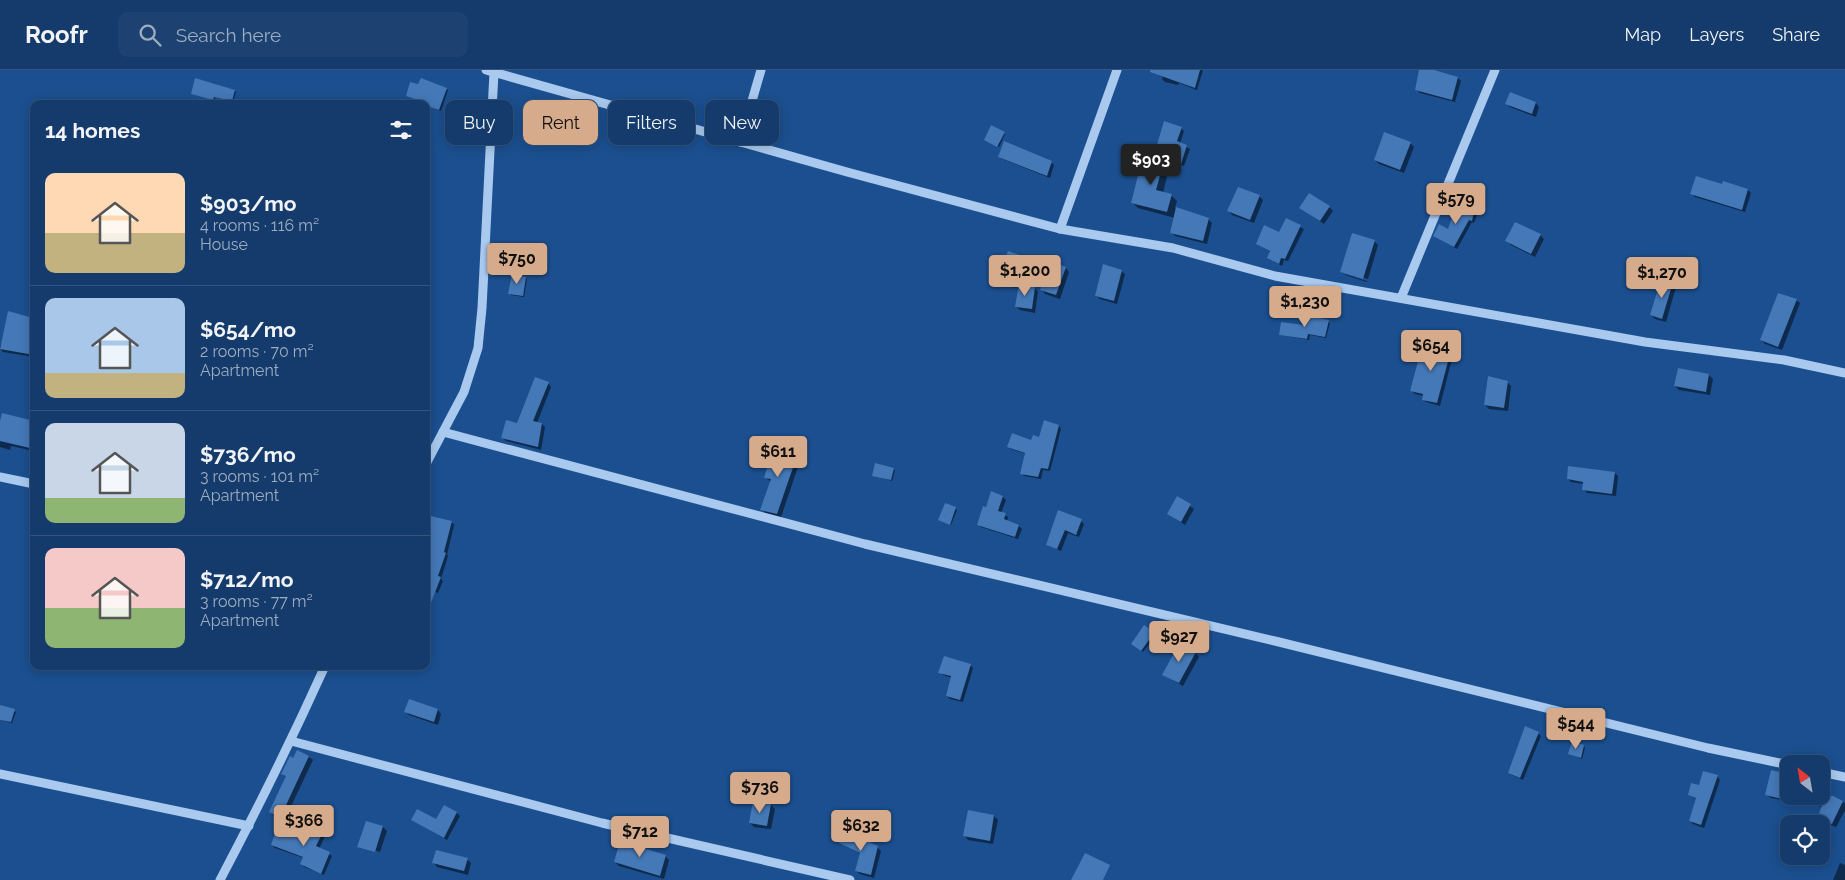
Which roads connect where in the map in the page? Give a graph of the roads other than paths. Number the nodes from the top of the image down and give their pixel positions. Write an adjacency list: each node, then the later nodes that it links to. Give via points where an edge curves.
1 (761, 70): 5 (street)
2 (1117, 70): 8 (street)
3 (1495, 70): 9 (street)
4 (490, 71): 6 (street); 11 (street, via 478,348 464,392)
5 (752, 100)
6 (705, 132)
7 (751, 145): 8 (street)
8 (1060, 228): 9 (street, via 1173,248 1275,276)
9 (1401, 298): 10 (street, via 1645,342 1784,360)
10 (1845, 373)
11 (443, 432): 12 (street); 17 (street, via 865,544)
12 (430, 456)
13 (0, 477): 14 (street)
14 (30, 483)
15 (323, 670): 16 (street)
16 (290, 741): 21 (street); 23 (street, via 602,823)
17 (1780, 763)
18 (0, 774): 21 (street)
19 (1830, 774): 20 (street)
20 (1845, 777)
21 (249, 826): 22 (street)
22 (220, 880)
23 (850, 880)

